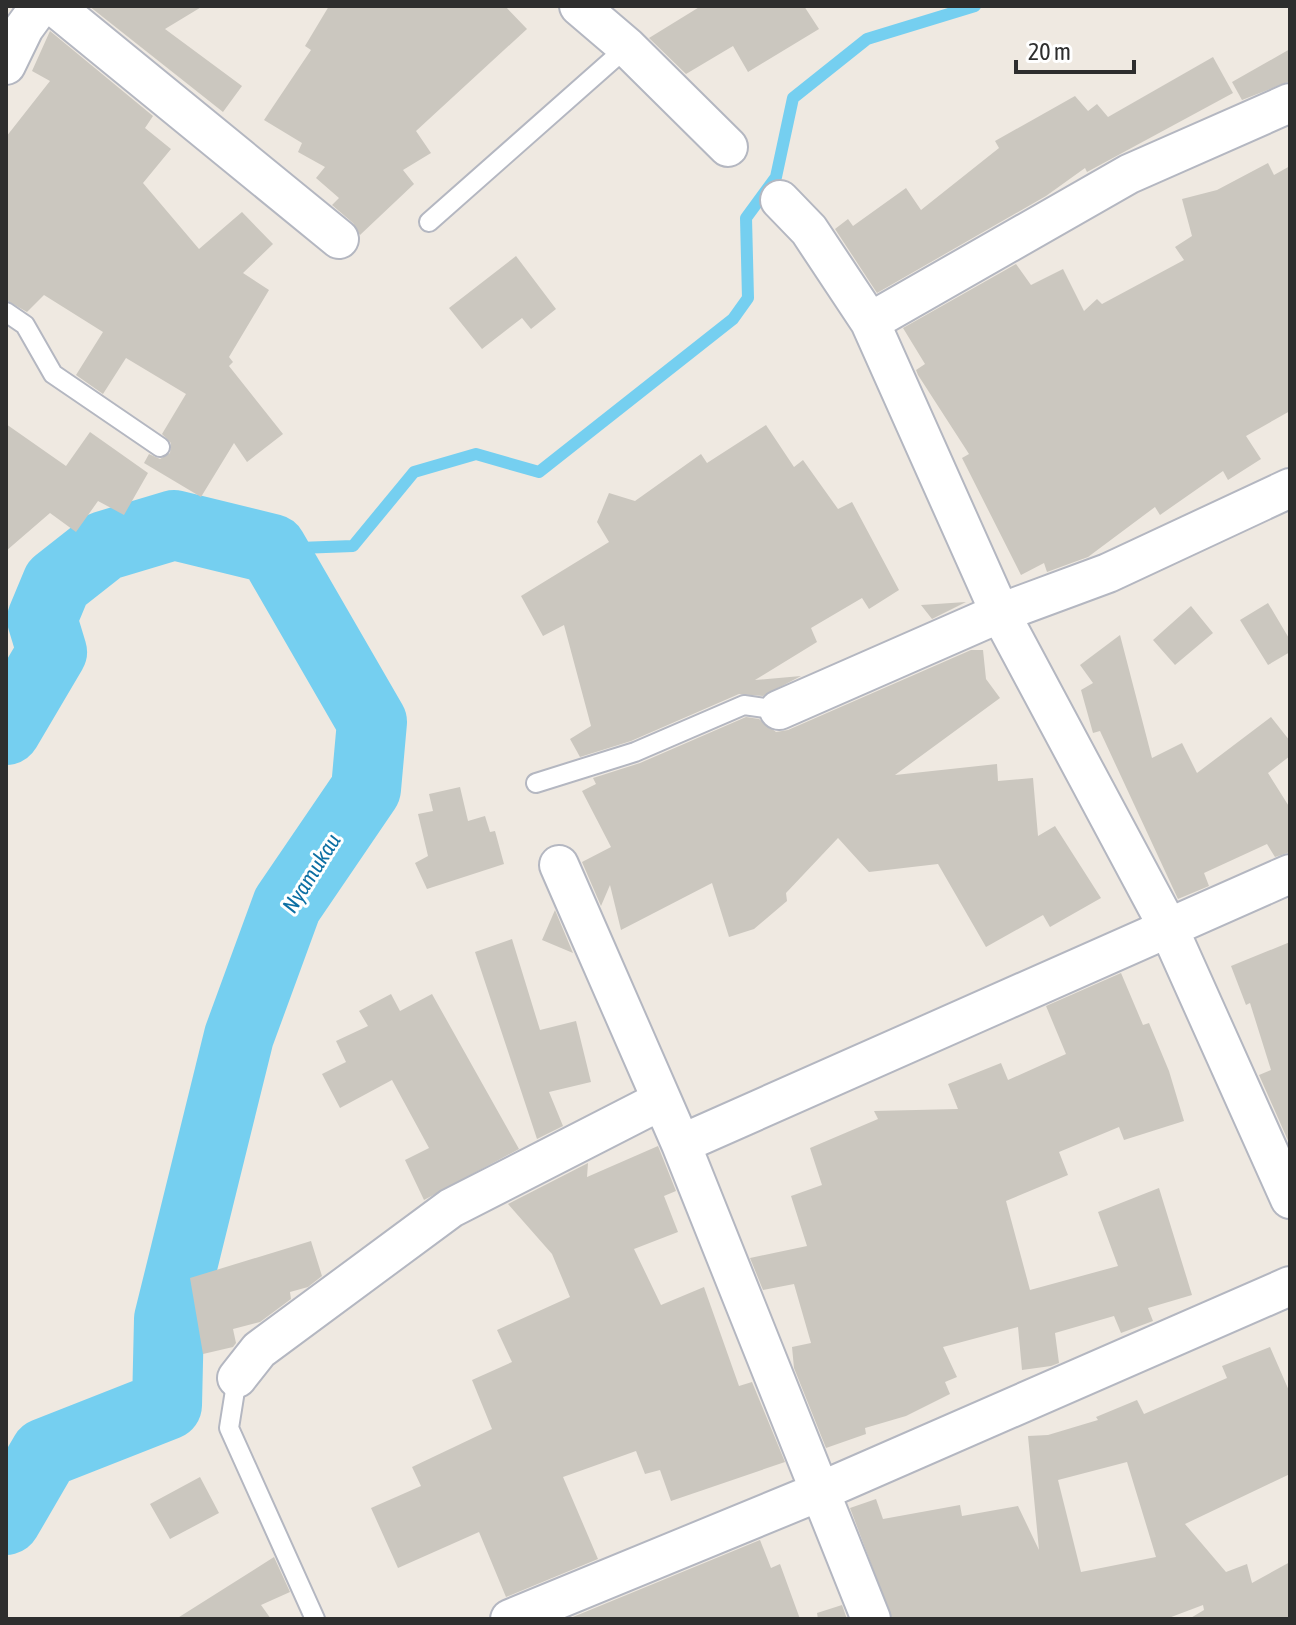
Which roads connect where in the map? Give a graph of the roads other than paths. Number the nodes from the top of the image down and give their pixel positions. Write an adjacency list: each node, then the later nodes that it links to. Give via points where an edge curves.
1 (40, 6): 5 (street)
2 (54, 6): 10 (street)
3 (579, 6): 4 (street)
4 (627, 47): 7 (street); 9 (lane)
5 (6, 65)
6 (1290, 103): 12 (street, via 1129,174)
7 (728, 147)
8 (780, 200): 12 (street, via 809,230)
9 (429, 222)
10 (339, 239)
11 (6, 312): 13 (lane, via 25,325 53,374)
12 (870, 322): 15 (street)
13 (160, 447)
14 (1290, 488): 15 (street, via 1108,573)
15 (1000, 613): 16 (street); 20 (street)
16 (779, 710): 17 (lane, via 744,705 635,752)
17 (536, 783)
18 (559, 865): 21 (street)
19 (1290, 874): 20 (street)
20 (1168, 927): 22 (street); 23 (street)
21 (660, 1101): 22 (street); 25 (street, via 451,1208 259,1350)
22 (681, 1144): 26 (street)
23 (1290, 1199)
24 (1290, 1286): 26 (street)
25 (237, 1378): 27 (lane, via 229,1428)
26 (821, 1491): 28 (street); 29 (street)
27 (315, 1619)
28 (510, 1619)
29 (871, 1619)

